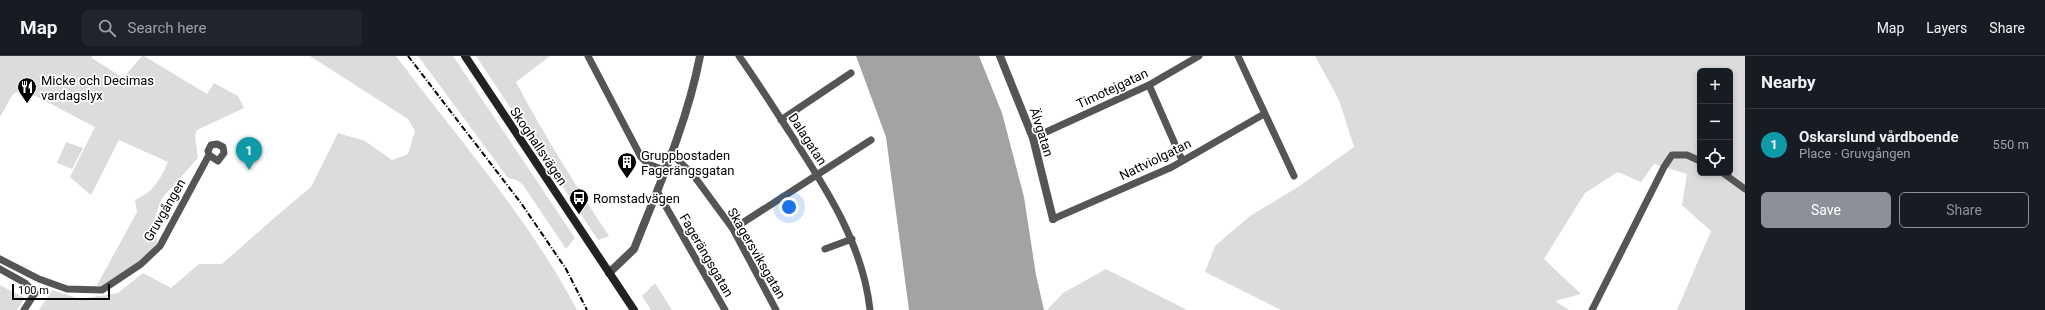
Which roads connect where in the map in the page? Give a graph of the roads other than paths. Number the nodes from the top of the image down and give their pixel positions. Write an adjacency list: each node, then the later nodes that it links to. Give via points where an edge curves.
1 (465, 56): 30 (main road, Skoghallsvägen)
2 (588, 56): 18 (street, via 641,157 648,164)
3 (700, 56): 14 (street, via 696,80)
4 (741, 56): 11 (street, Dalagatan)
5 (1000, 56): 12 (street, Älvgatan)
6 (1199, 56): 9 (street, Timotejgatan)
7 (1238, 56): 10 (street)
8 (851, 73): 11 (street)
9 (1149, 85): 12 (street, Timotejgatan); 16 (street)
10 (1266, 117): 16 (street, Nattviolgatan); 20 (street)
11 (781, 120): 19 (street, Dalagatan)
12 (1033, 138): 24 (street, Älvgatan)
13 (871, 140): 19 (street)
14 (671, 153): 18 (street); 25 (street, Skagersviksgatan, via 694,176)
15 (209, 155): 28 (street, Gruvgången, via 160,246 141,264 102,290 67,289 39,279)
16 (1182, 160): 24 (street, Nattviolgatan)
17 (1697, 160): 36 (street, via 1687,155 1672,155)
18 (664, 170): 23 (street)
19 (817, 174): 25 (street); 26 (street, Dalagatan)
20 (1294, 176)
21 (1727, 176): 22 (street)
22 (1745, 189)
23 (657, 191): 30 (street, via 634,249); 33 (street, Fagerängsgatan)
24 (1053, 219)
25 (733, 229): 34 (street, Skagersviksgatan)
26 (852, 239): 27 (street); 35 (street, Dalagatan, via 868,289)
27 (825, 250)
28 (0, 259)
29 (0, 269): 31 (street, via 25,283 35,293)
30 (610, 273): 32 (main road, Skoghallsvägen)
31 (24, 310)
32 (634, 310)
33 (725, 310)
34 (776, 310)
35 (870, 310)
36 (1592, 310)

